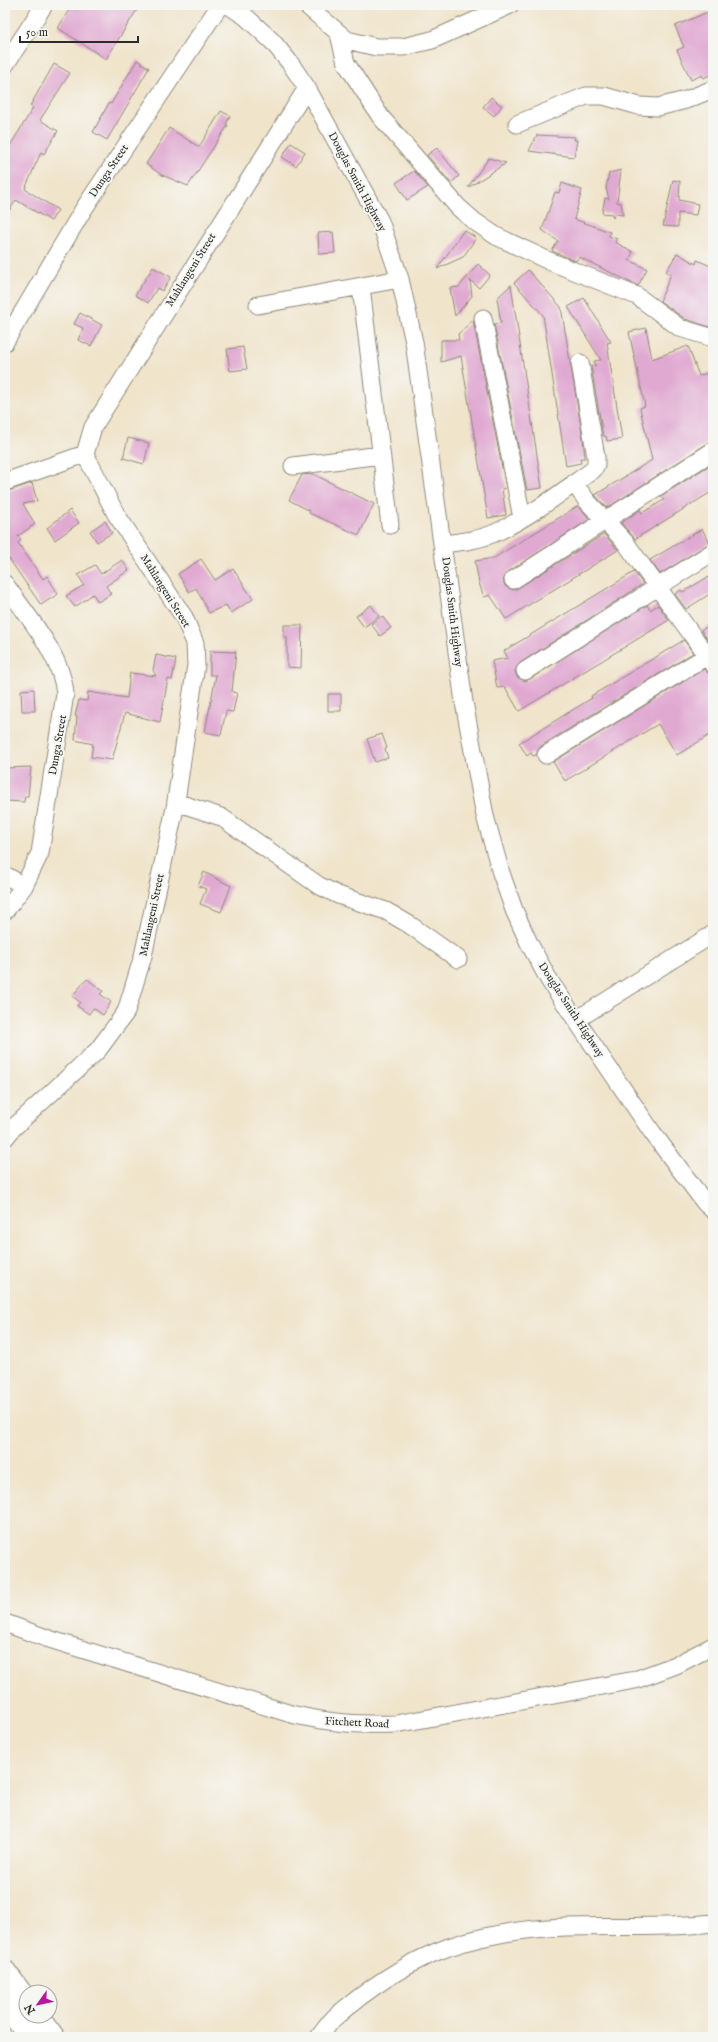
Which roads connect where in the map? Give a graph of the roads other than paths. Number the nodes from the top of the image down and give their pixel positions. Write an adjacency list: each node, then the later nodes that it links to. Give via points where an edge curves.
1 (44, 5): 7 (street)
2 (220, 5): 17 (street, Dunga Street, via 83,210)
3 (228, 5): 9 (street, Douglas Smith Highway, via 245,16 273,42)
4 (306, 5): 6 (street)
5 (510, 5): 6 (street, via 432,40 403,47 376,47 347,40)
6 (339, 34): 16 (street, via 346,63 380,116 458,207 474,221 496,236 549,261 636,296 680,328)
7 (10, 45): 8 (street)
8 (5, 66)
9 (307, 88): 12 (street, Douglas Smith Highway, via 380,221); 20 (street, Mahlangeni Street, via 106,404 93,427)
10 (713, 89): 11 (street, via 686,100 658,107 639,106 604,96 586,96)
11 (517, 124)
12 (400, 279): 13 (street); 28 (street, Douglas Smith Highway, via 414,342)
13 (361, 286): 14 (street); 21 (street)
14 (258, 305)
15 (483, 318): 25 (street)
16 (713, 338)
17 (5, 342)
18 (580, 363): 24 (street, via 596,465)
19 (713, 451): 26 (street)
20 (85, 454): 23 (street); 36 (street, Mahlangeni Street, via 116,514 184,617 195,643 196,665)
21 (381, 455): 22 (street); 27 (street)
22 (293, 466)
23 (5, 482)
24 (574, 483): 25 (street); 26 (street)
25 (522, 518): 28 (street, via 496,533)
26 (605, 520): 30 (street); 32 (street, via 625,542)
27 (390, 525)
28 (443, 544): 42 (street, Douglas Smith Highway, via 464,702 487,823 501,873 529,943 549,980)
29 (713, 552): 32 (street)
30 (513, 580)
31 (5, 584): 38 (street, Dunga Street, via 58,663 65,694 40,853)
32 (657, 586): 33 (street); 34 (street)
33 (711, 657): 35 (street)
34 (525, 671)
35 (546, 755)
36 (176, 802): 41 (street, via 221,817 318,885 338,895 386,911 410,924); 43 (street, Mahlangeni Street, via 143,956 126,1012 98,1050)
37 (5, 875): 38 (street)
38 (24, 886): 39 (street, Dunga Street)
39 (5, 912)
40 (713, 934): 42 (street)
41 (458, 959)
42 (579, 1025): 44 (street, Douglas Smith Highway, via 674,1162)
43 (5, 1138)
44 (713, 1210)
45 (5, 1623): 46 (street, Fitchett Road, via 291,1714 325,1722 359,1725 396,1724 635,1680)
46 (713, 1646)
47 (713, 1923): 54 (street, via 678,1927 566,1927 508,1933 461,1944 410,1964 333,2019)
48 (5, 1971): 49 (main road)
49 (18, 1988)
50 (5, 2004): 52 (main road)
51 (45, 2024): 53 (main road)
52 (29, 2037)
53 (54, 2037)
54 (319, 2037)

